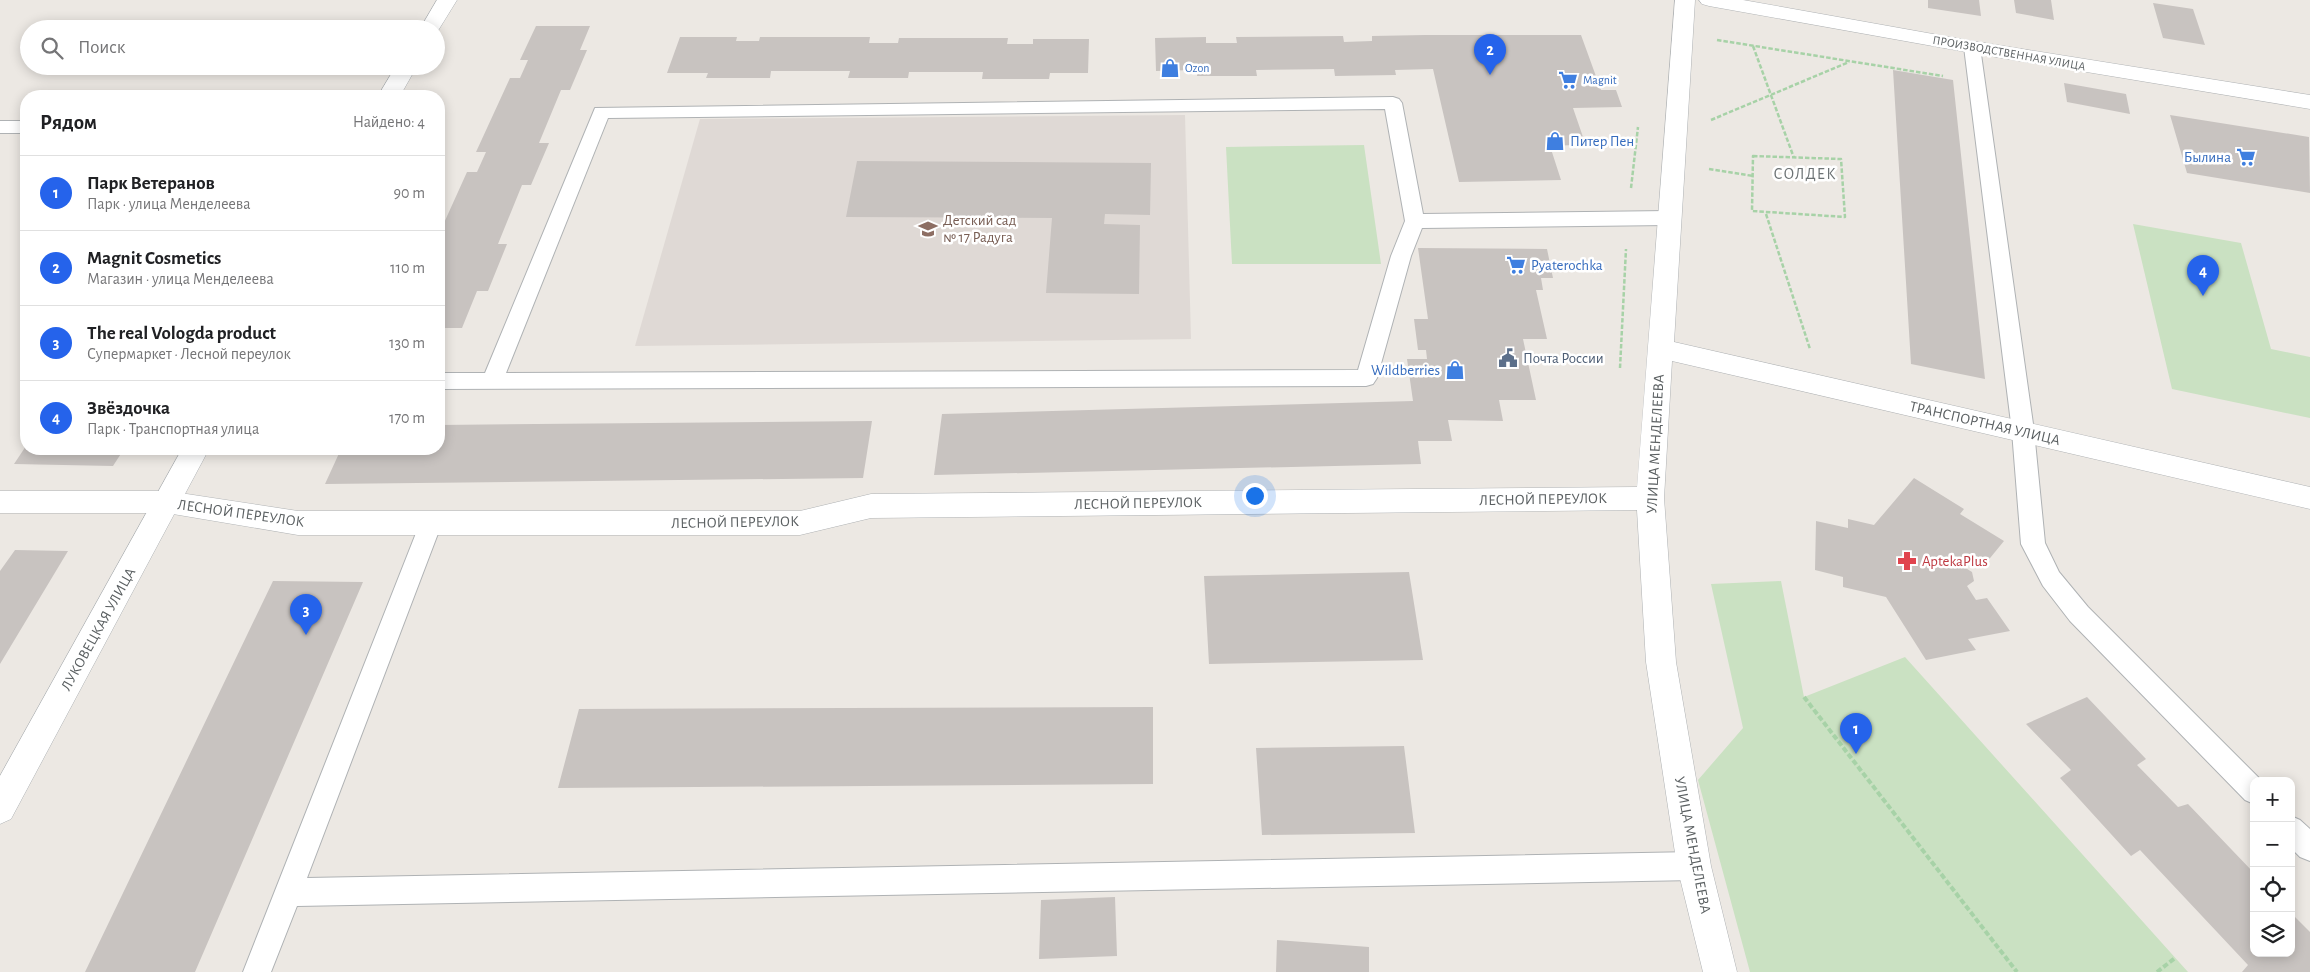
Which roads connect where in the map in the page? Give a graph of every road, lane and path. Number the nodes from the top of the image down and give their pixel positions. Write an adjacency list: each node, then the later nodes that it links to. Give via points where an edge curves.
1 (447, 0): 4 (street)
2 (1685, 0): 5 (street, УЛИЦА МЕНДЕЛЕЕВА)
3 (1709, 0): 7 (street, ПРОИЗВОДСТВЕННАЯ УЛИЦА)
4 (435, 20)
5 (1682, 34): 6 (path); 15 (street, УЛИЦА МЕНДЕЛЕЕВА)
6 (1753, 46): 8 (path); 16 (path)
7 (1972, 47): 10 (lane); 12 (street, ПРОИЗВОДСТВЕННАЯ УЛИЦА)
8 (1850, 62): 10 (path); 15 (path)
9 (402, 75): 11 (street)
10 (1976, 81): 26 (lane)
11 (393, 90)
12 (2310, 102)
13 (0, 127): 14 (lane)
14 (20, 127)
15 (1674, 135): 17 (street, УЛИЦА МЕНДЕЛЕЕВА)
16 (1794, 158): 18 (path, via 1753,156); 19 (path, via 1841,160 1846,217)
17 (1672, 162): 18 (path); 20 (street, УЛИЦА МЕНДЕЛЕЕВА)
18 (1753, 176): 19 (path, via 1752,212)
19 (1766, 214): 25 (path)
20 (1668, 218): 21 (lane); 22 (street, УЛИЦА МЕНДЕЛЕЕВА)
21 (1415, 221): 24 (lane, via 1401,256 1366,378); 24 (lane, via 1393,103 601,112)
22 (1660, 348): 25 (street, ТРАНСПОРТНАЯ УЛИЦА); 28 (street, УЛИЦА МЕНДЕЛЕЕВА)
23 (445, 381): 24 (lane)
24 (492, 381)
25 (1822, 385): 26 (street, ТРАНСПОРТНАЯ УЛИЦА)
26 (2023, 431): 29 (street, ТРАНСПОРТНАЯ УЛИЦА); 34 (lane, via 2033,544 2051,579 2079,614)
27 (193, 455): 31 (street, ЛУКОВЕЦКАЯ УЛИЦА)
28 (1650, 498): 32 (street, ЛЕСНОЙ ПЕРЕУЛОК, via 871,506 800,523); 38 (street, УЛИЦА МЕНДЕЛЕЕВА, via 1662,662)
29 (2310, 498)
30 (0, 502): 31 (street, ЛЕСНОЙ ПЕРЕУЛОК)
31 (167, 502): 32 (street, ЛЕСНОЙ ПЕРЕУЛОК, via 298,523); 35 (street, ЛУКОВЕЦКАЯ УЛИЦА)
32 (431, 523): 39 (lane)
33 (1804, 697): 43 (path)
34 (2250, 787)
35 (0, 808)
36 (2295, 833): 37 (lane)
37 (2310, 848)
38 (1694, 866): 39 (lane); 42 (street, УЛИЦА МЕНДЕЛЕЕВА)
39 (288, 892): 41 (lane)
40 (2175, 958): 44 (path)
41 (257, 972)
42 (1720, 972)
43 (2017, 972)
44 (2158, 972)

